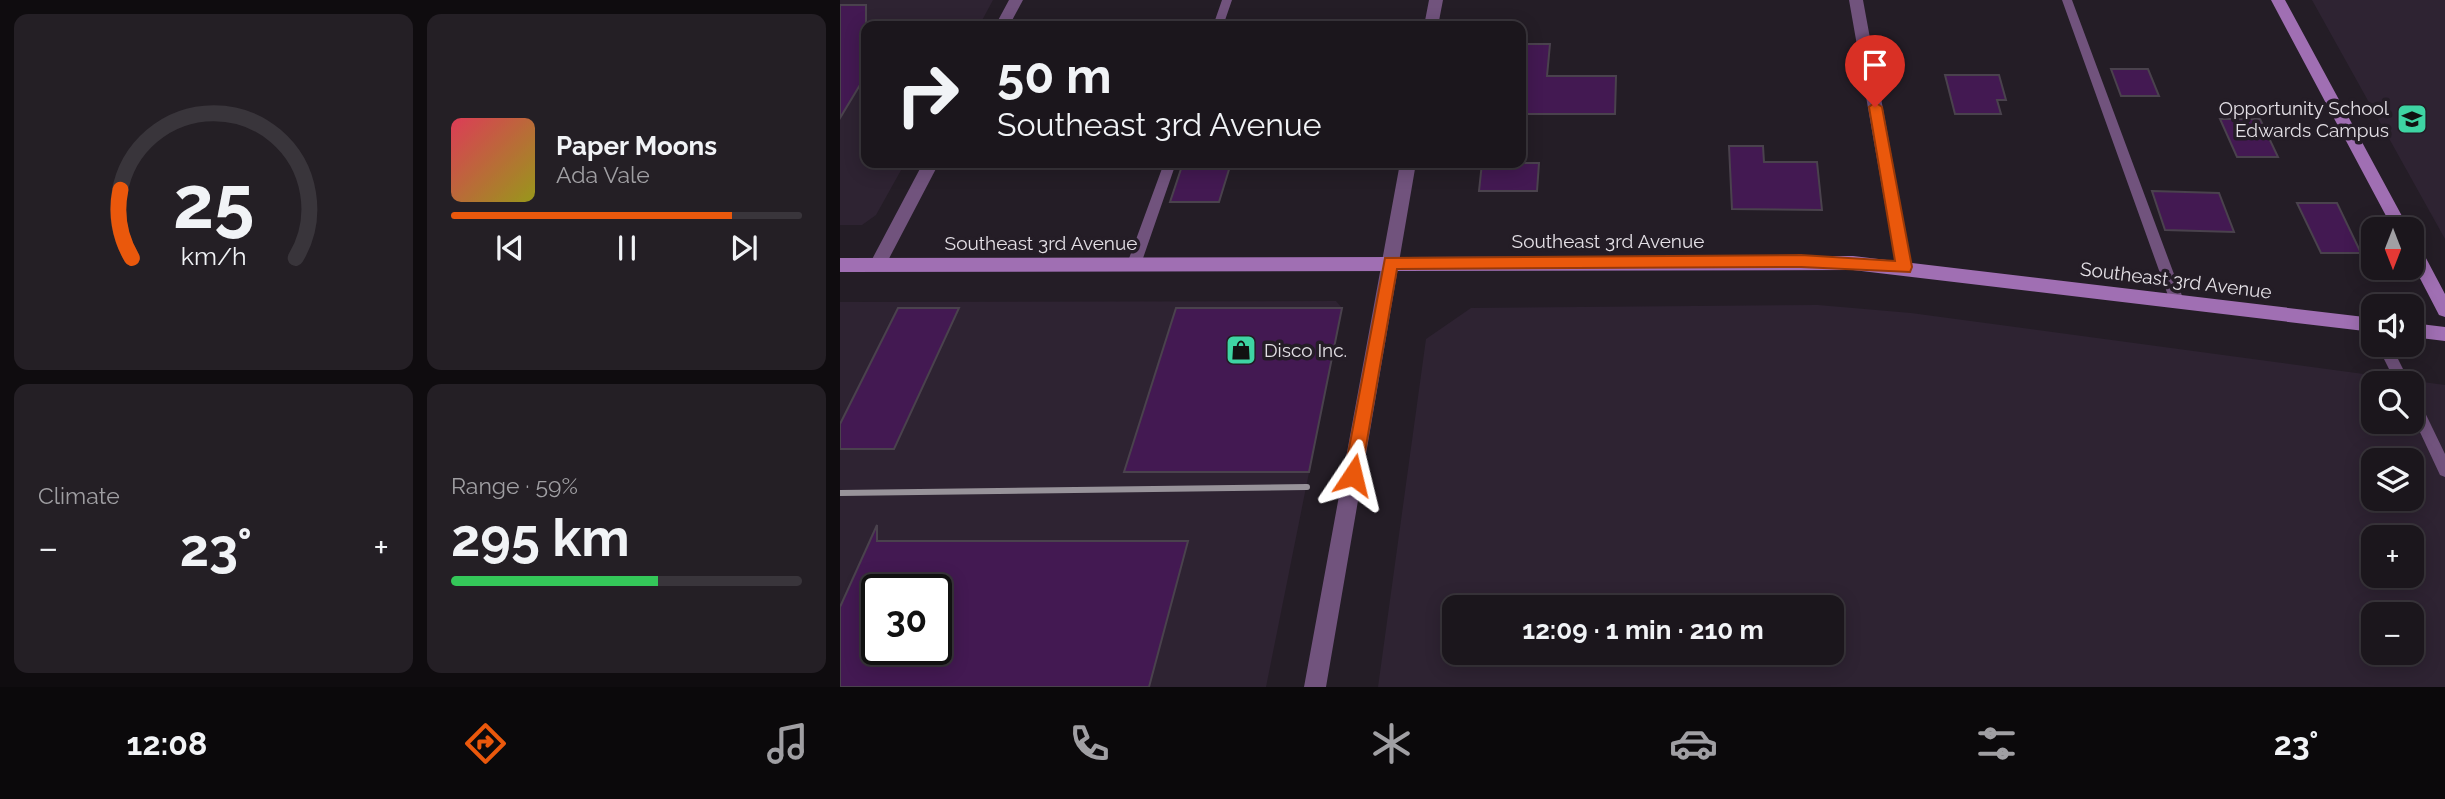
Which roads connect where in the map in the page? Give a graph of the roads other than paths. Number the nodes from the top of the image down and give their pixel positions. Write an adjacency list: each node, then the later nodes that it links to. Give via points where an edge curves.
1 (1016, 0): 7 (street)
2 (1227, 0): 8 (lane)
3 (1436, 0): 9 (street)
4 (1856, 0): 18 (street)
5 (2067, 0): 20 (lane)
6 (2278, 0): 13 (main road)
7 (1005, 21)
8 (1220, 21)
9 (1432, 21)
10 (927, 168): 17 (street)
11 (1168, 168): 15 (lane)
12 (1407, 168): 14 (street)
13 (2395, 217)
14 (1390, 263): 15 (main road, Southeast 3rd Avenue); 18 (main road, Southeast 3rd Avenue, via 1801,261); 27 (street)
15 (1134, 264): 17 (main road, Southeast 3rd Avenue)
16 (840, 265): 17 (main road, Southeast 3rd Avenue)
17 (877, 265)
18 (1904, 267): 20 (main road, Southeast 3rd Avenue)
19 (2424, 271): 21 (main road)
20 (2177, 302): 22 (main road, Southeast 3rd Avenue)
21 (2445, 310)
22 (2361, 325)
23 (2424, 331): 24 (main road)
24 (2445, 334)
25 (2424, 426): 26 (lane)
26 (2445, 470)
27 (1315, 687)

